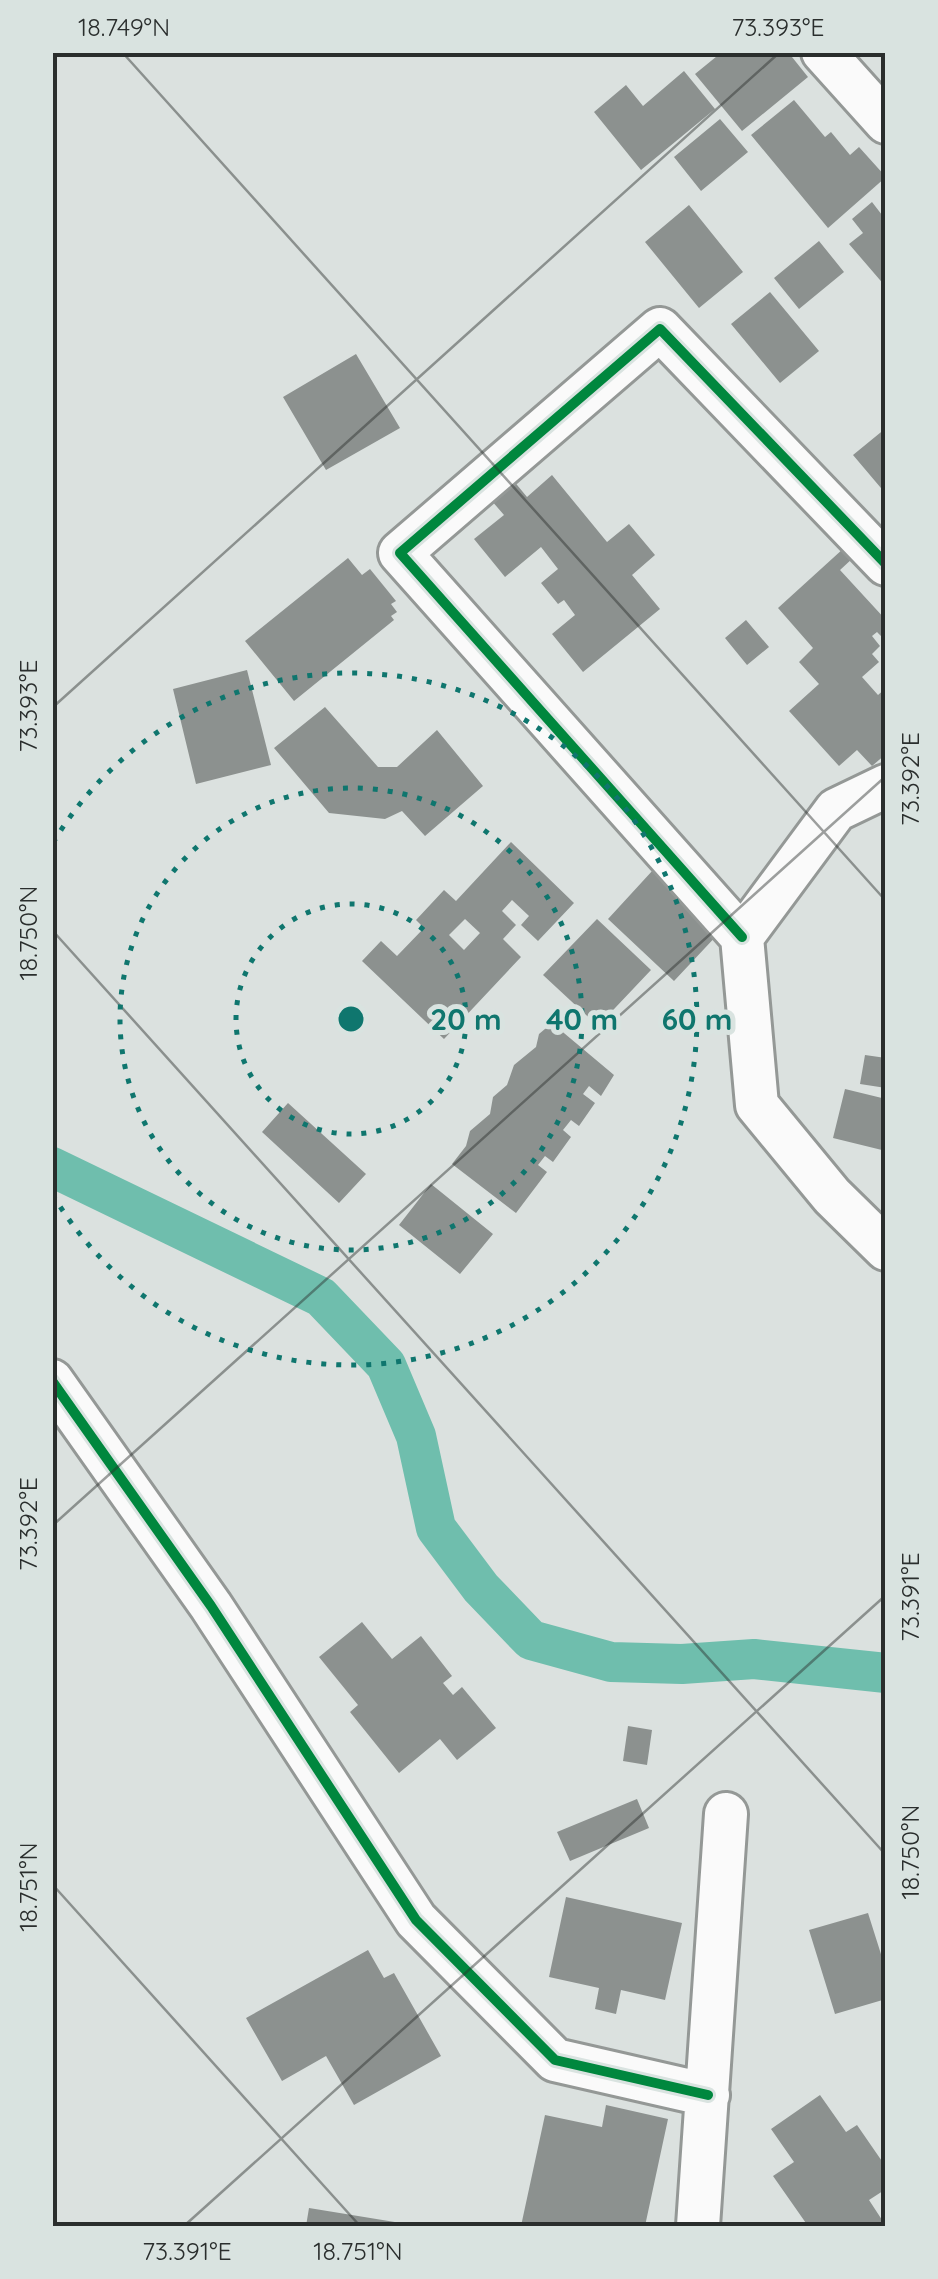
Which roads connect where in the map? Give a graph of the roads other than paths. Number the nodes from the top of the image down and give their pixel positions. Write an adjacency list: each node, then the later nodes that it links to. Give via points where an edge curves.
1 (823, 52): 2 (street)
2 (886, 122)
3 (886, 564): 5 (street, via 660,329 400,553)
4 (886, 786): 5 (street, via 836,810)
5 (742, 937): 6 (street, via 757,1105)
6 (886, 1249)
7 (52, 1381): 9 (street, via 211,1606 416,1920 555,2060)
8 (726, 1814): 9 (street)
9 (708, 2095): 10 (street)
10 (698, 2226)

